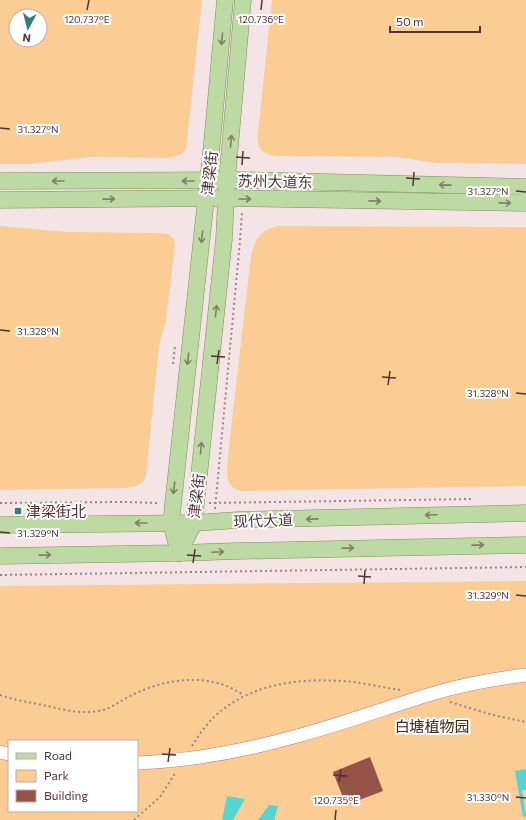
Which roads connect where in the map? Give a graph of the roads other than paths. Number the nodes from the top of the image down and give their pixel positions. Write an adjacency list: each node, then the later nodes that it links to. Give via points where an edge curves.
1 (225, 0): 3 (main road, 津梁街, one-way to 3)
2 (243, 0): 4 (main road, 津梁街, one-way to 2)
3 (208, 180): 4 (main road, 苏州大道东); 5 (main road, 苏州大道东, one-way to 5); 8 (main road, 津梁街)
4 (227, 180): 6 (main road, 苏州大道东, one-way to 4); 7 (main road, 津梁街)
5 (0, 182)
6 (526, 187)
7 (226, 198): 8 (main road, 苏州大道东); 10 (main road, 苏州大道东, one-way to 10); 13 (main road, 津梁街, one-way to 7, via 224,239)
8 (206, 199): 9 (main road, 苏州大道东, one-way to 8); 12 (main road, 津梁街, one-way to 12)
9 (0, 200)
10 (526, 203)
11 (526, 513): 13 (main road, 现代大道, one-way to 13)
12 (171, 523): 13 (main road, 现代大道); 14 (main road, 现代大道, one-way to 14); 16 (main road, 津梁街)
13 (194, 523): 16 (main road, 津梁街)
14 (0, 525)
15 (526, 545): 16 (main road, 现代大道, one-way to 15)
16 (179, 553): 17 (main road, 现代大道, one-way to 16)
17 (0, 556)
18 (526, 675): 19 (lane, via 486,681 427,695 286,739 242,749 185,759)
19 (138, 763)

